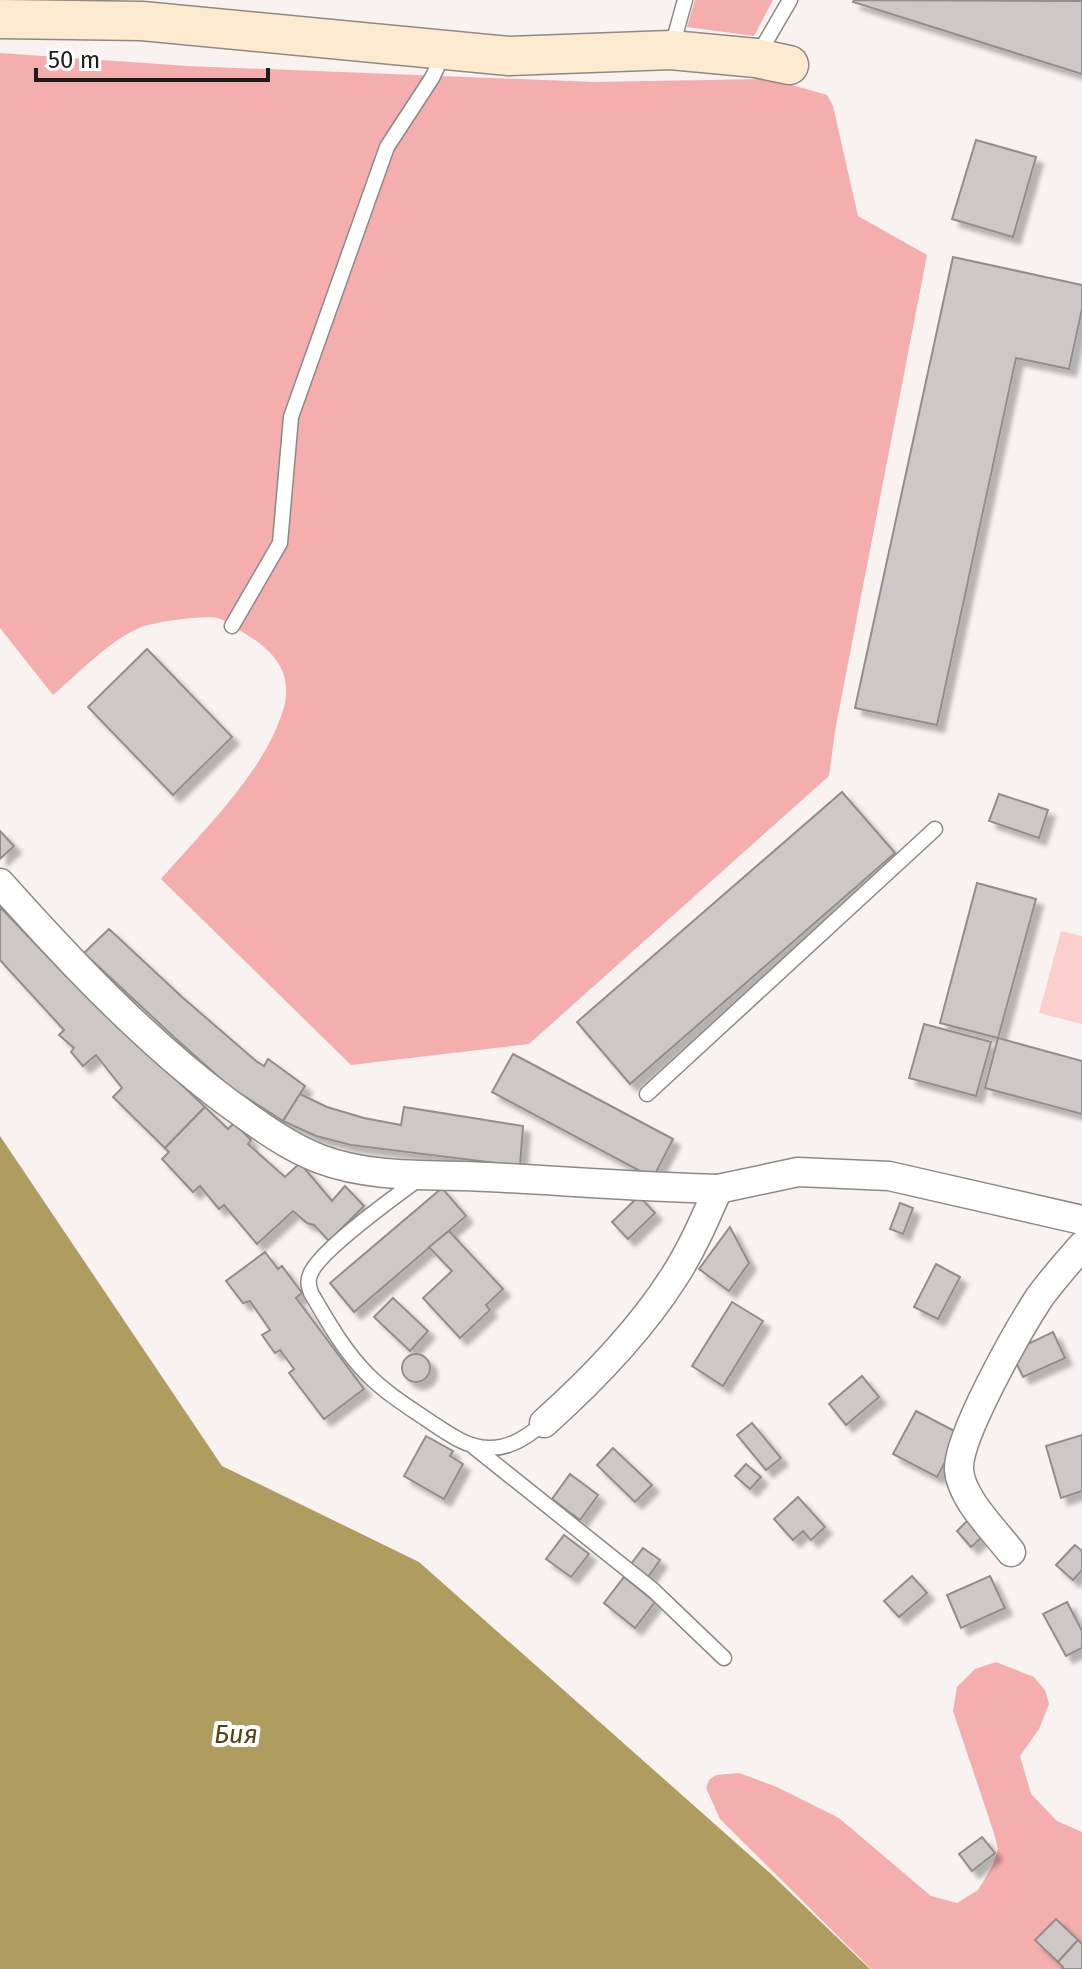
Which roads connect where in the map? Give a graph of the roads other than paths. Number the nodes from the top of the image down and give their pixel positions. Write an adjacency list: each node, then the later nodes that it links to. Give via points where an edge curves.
1 (685, 0): 5 (lane)
2 (790, 0): 6 (lane)
3 (0, 19): 4 (street, via 142,21)
4 (445, 50): 5 (street, via 509,56); 7 (lane, via 387,147 291,417 280,543)
5 (671, 50): 6 (street)
6 (772, 62)
7 (232, 626)
8 (935, 829): 10 (lane)
9 (0, 883): 11 (street, via 145,1032 260,1125 320,1159)
10 (647, 1094)
11 (423, 1175): 12 (street); 16 (lane, via 330,1249 312,1270 308,1285 341,1342 370,1377 454,1438)
12 (718, 1189): 13 (street, via 798,1172 889,1176); 15 (street, via 674,1278 596,1375)
13 (1082, 1220)
14 (1082, 1246): 17 (street, via 1020,1330 960,1457 963,1488)
15 (544, 1423): 16 (lane, via 508,1445)
16 (472, 1445): 18 (lane, via 662,1597)
17 (1011, 1552)
18 (724, 1658)

